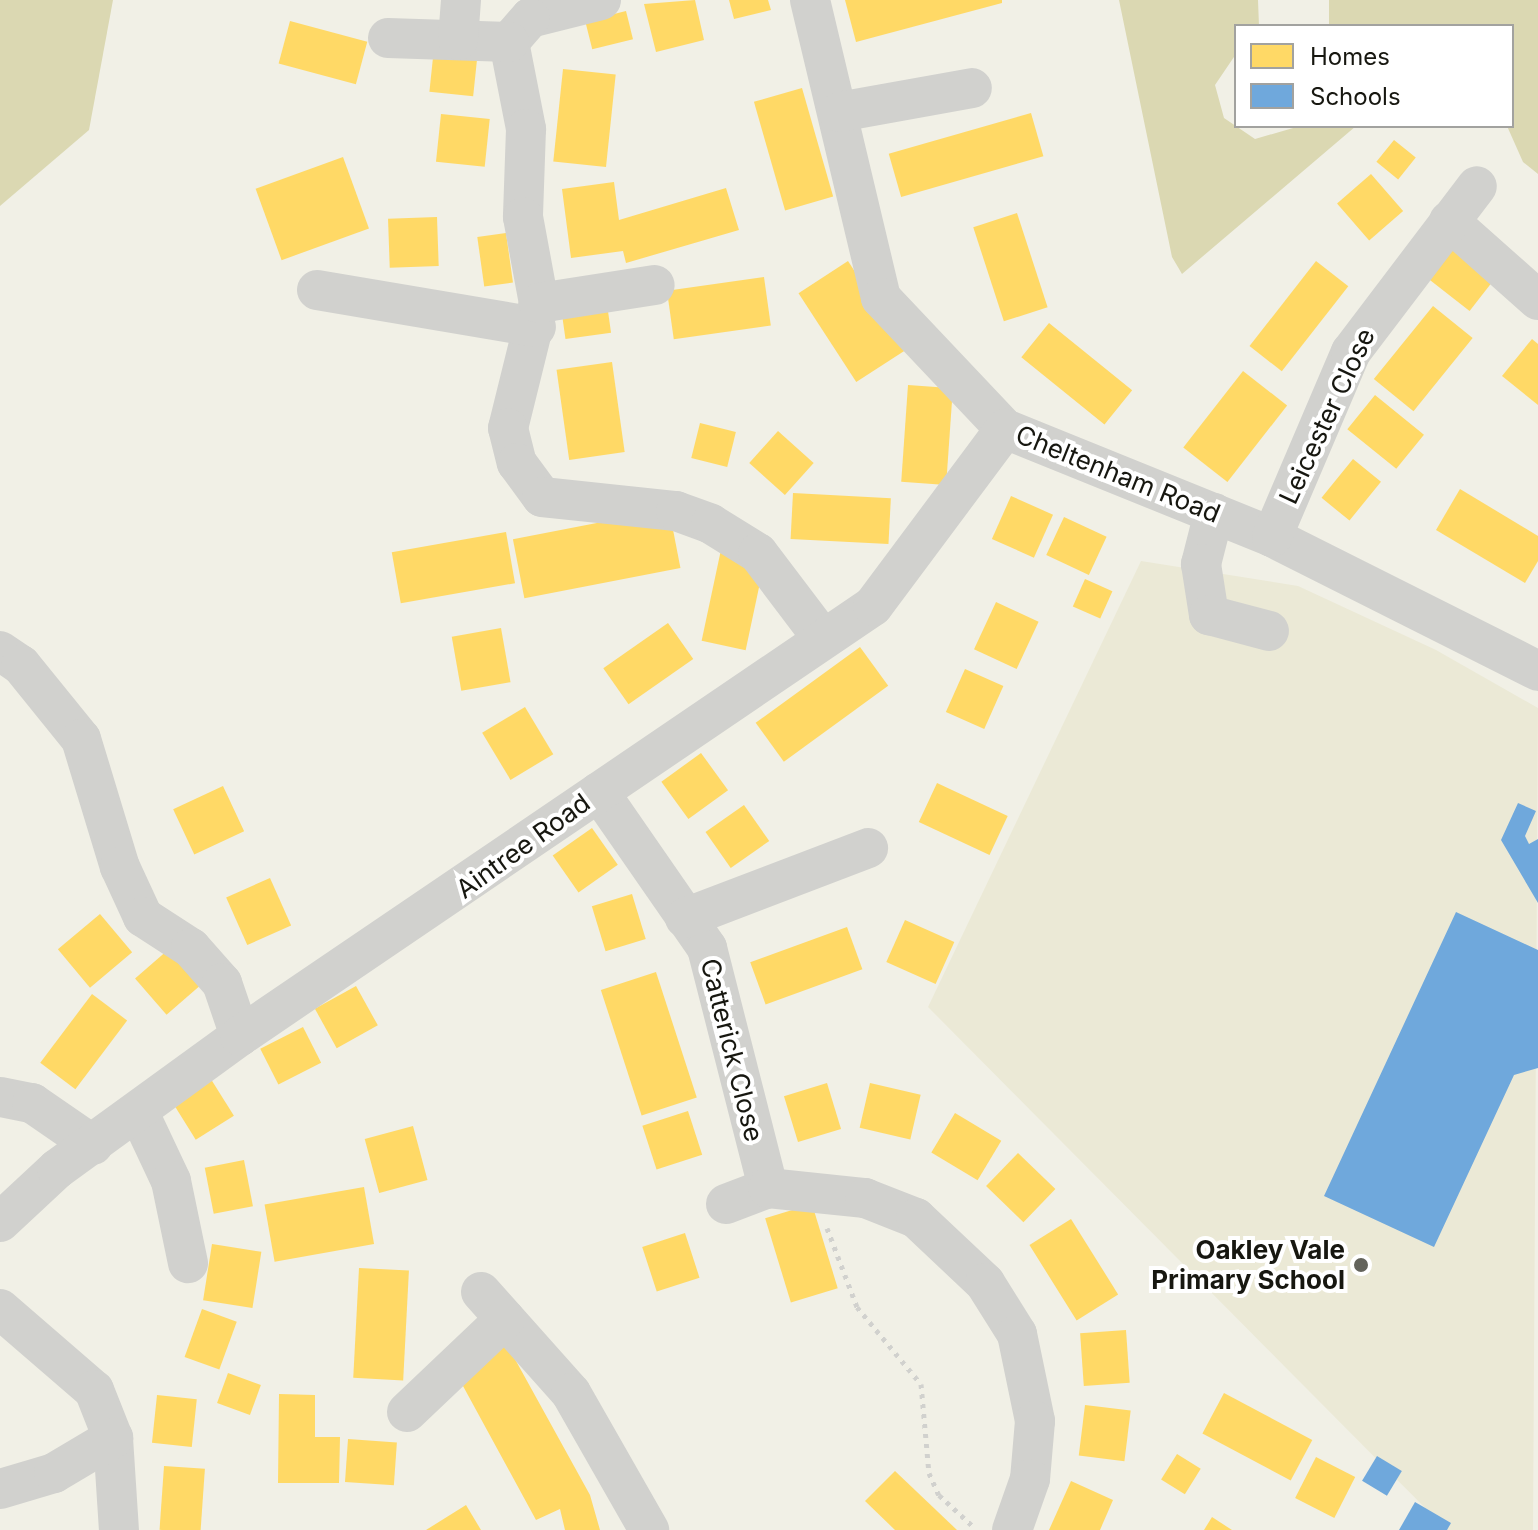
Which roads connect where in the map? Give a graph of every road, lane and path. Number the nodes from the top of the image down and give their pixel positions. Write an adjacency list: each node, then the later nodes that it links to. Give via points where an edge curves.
1 (461, 0): 5 (street)
2 (601, 0): 6 (street, via 530,18)
3 (810, 0): 8 (street, Cheltenham Road)
4 (388, 38): 5 (street)
5 (458, 40): 6 (street)
6 (509, 42): 14 (street, via 526,129 523,217)
7 (972, 88): 8 (street)
8 (839, 112): 15 (street, Cheltenham Road, via 881,298)
9 (1477, 186): 10 (street, Leicester Close)
10 (1449, 221): 13 (street); 17 (street, Leicester Close, via 1351,352)
11 (655, 285): 14 (street)
12 (317, 290): 14 (street)
13 (1538, 300)
14 (538, 315): 19 (street, via 508,428 525,482 542,497 568,503 639,506 711,524 758,553)
15 (1005, 429): 16 (street, Cheltenham Road); 19 (street, Aintree Road, via 873,606)
16 (1214, 513): 17 (street, Cheltenham Road); 18 (street, via 1201,564 1209,615)
17 (1272, 537): 21 (street, Cheltenham Road)
18 (1269, 631)
19 (823, 639): 22 (street, Aintree Road)
20 (0, 651): 25 (street, via 21,665 81,739 120,867 143,917 191,948 222,983)
21 (1538, 671)
22 (599, 792): 24 (street, Catterick Close); 25 (street, Aintree Road, via 483,877)
23 (868, 848): 24 (street)
24 (685, 918): 29 (street, Catterick Close, via 707,948)
25 (240, 1036): 27 (street, Aintree Road)
26 (0, 1097): 28 (street, via 32,1103)
27 (139, 1113): 28 (street, Aintree Road); 33 (street, via 171,1181)
28 (93, 1145): 32 (street, Aintree Road)
29 (768, 1188): 30 (street); 31 (street)
30 (826, 1191): 40 (path, via 827,1234 844,1283 921,1384 929,1473 939,1495); 41 (street, via 916,1218 959,1254 1002,1306 1025,1360 1035,1432 1030,1479)
31 (726, 1204)
32 (0, 1222)
33 (188, 1263)
34 (0, 1309): 36 (street, via 94,1390)
35 (407, 1412): 39 (street, via 493,1305 571,1393)
36 (113, 1438): 37 (street, via 54,1473); 38 (street)
37 (0, 1489)
38 (119, 1530)
39 (649, 1530)
40 (977, 1530)
41 (1012, 1530)

